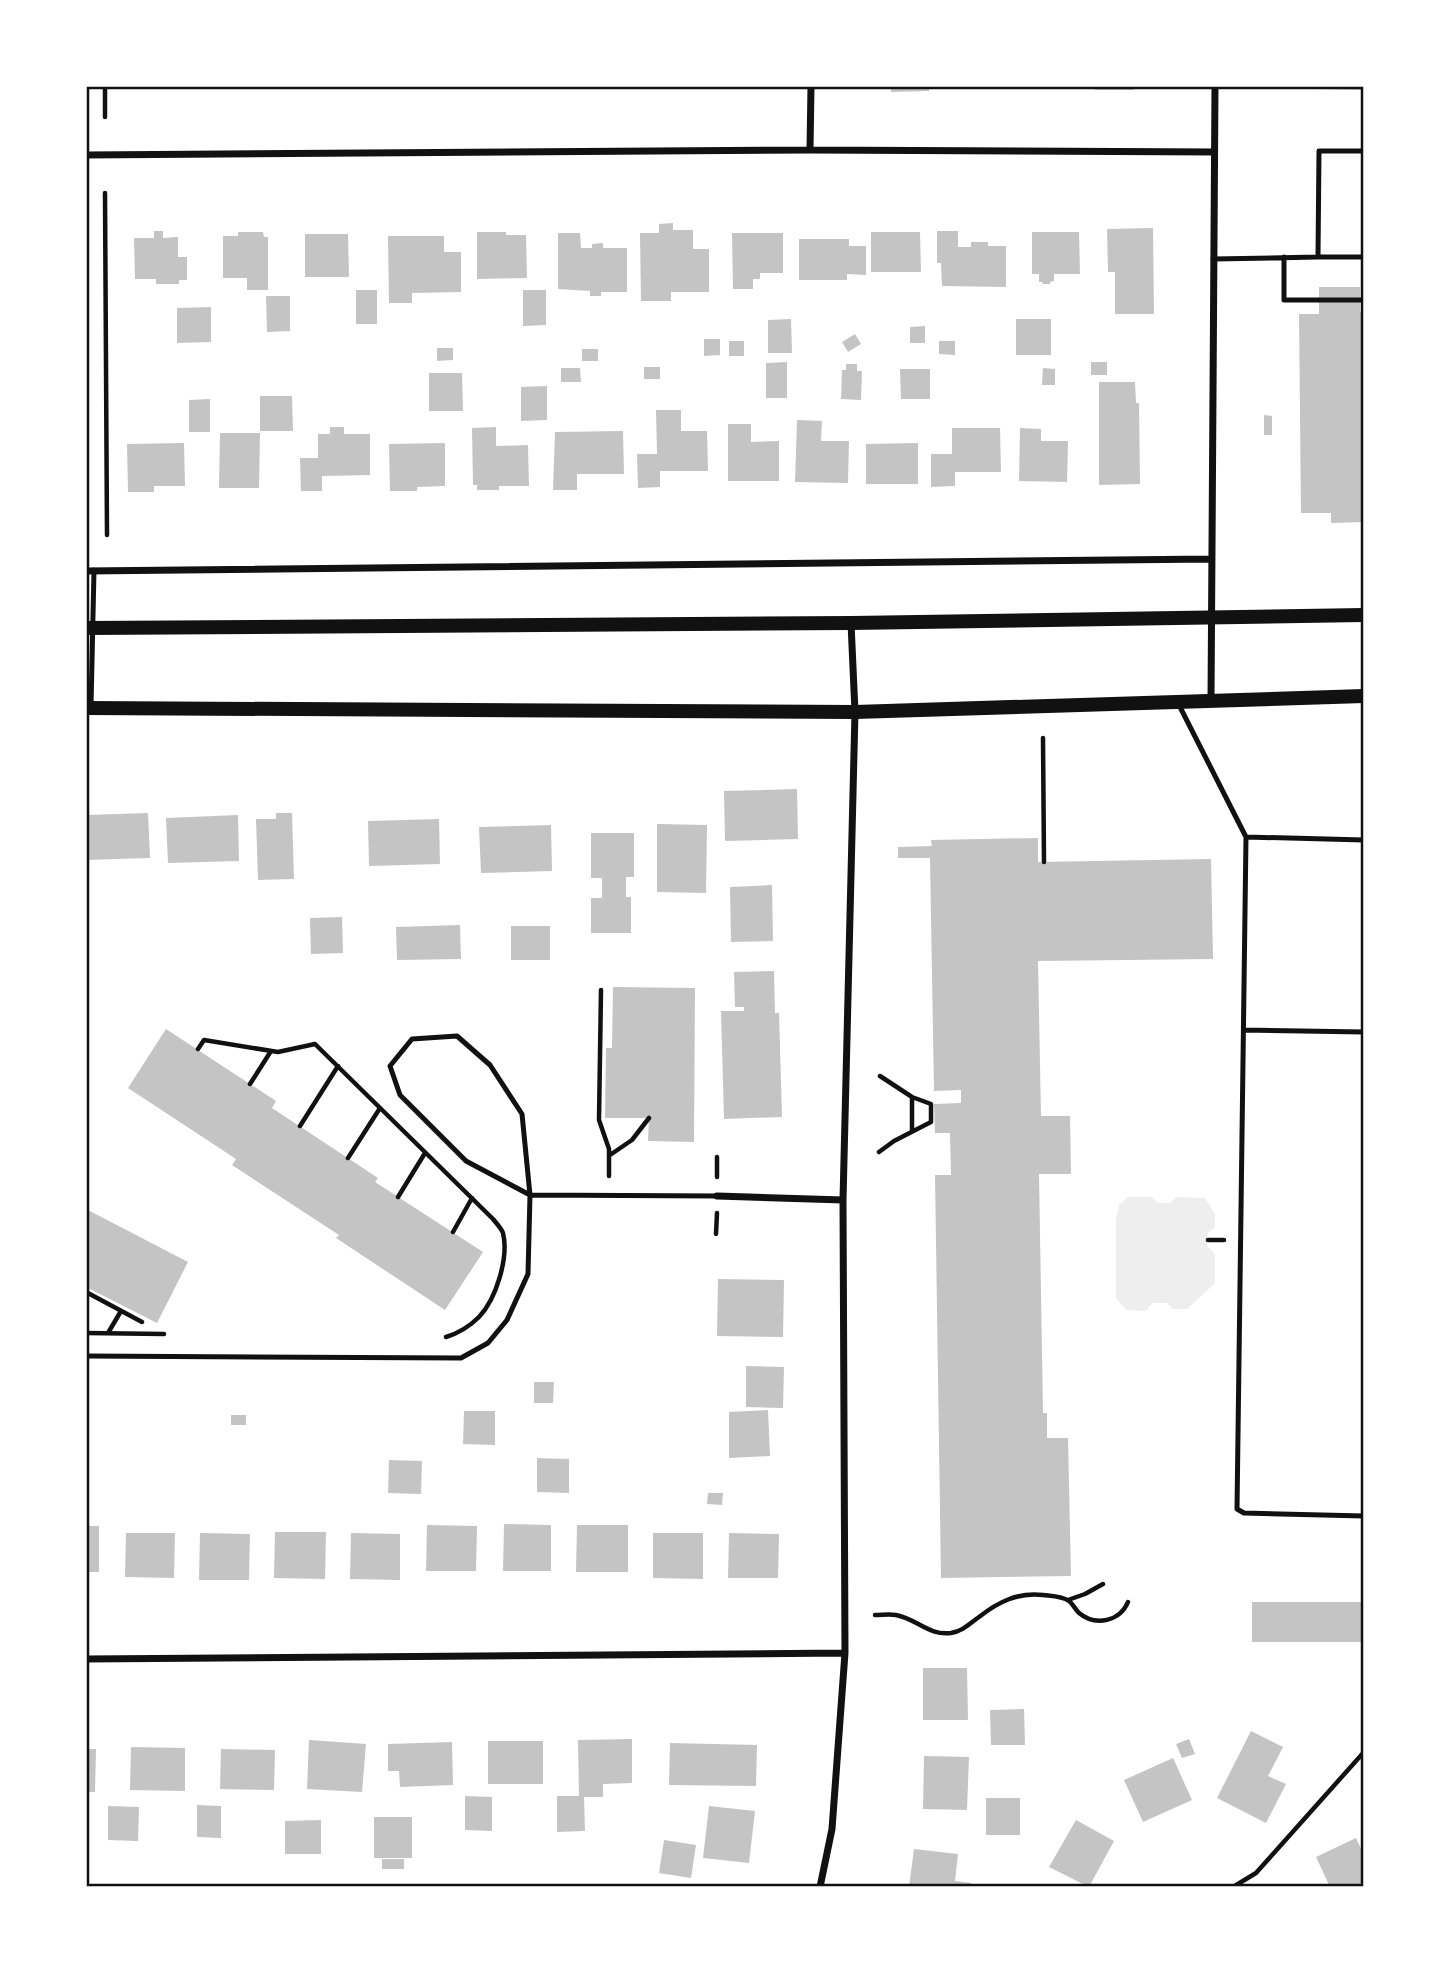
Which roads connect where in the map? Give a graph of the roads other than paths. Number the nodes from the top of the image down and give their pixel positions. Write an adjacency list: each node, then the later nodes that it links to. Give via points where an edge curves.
1 (811, 86): 3 (street)
2 (1215, 86): 5 (street)
3 (810, 150): 5 (street); 6 (street)
4 (1364, 151): 8 (lane, via 1319,151)
5 (1214, 152): 10 (street)
6 (86, 155)
7 (1284, 257): 8 (lane); 10 (lane); 11 (lane, via 1284,300)
8 (1318, 257): 9 (lane)
9 (1364, 257)
10 (1213, 259): 12 (street)
11 (1364, 300)
12 (1210, 559): 13 (street); 15 (street)
13 (90, 570): 17 (lane)
14 (1364, 615): 15 (main road)
15 (1210, 616): 16 (main road); 19 (street)
16 (850, 623): 17 (main road); 22 (street)
17 (89, 628): 21 (lane)
18 (1364, 696): 19 (main road)
19 (1211, 701): 20 (main road)
20 (1178, 702): 22 (main road); 23 (lane)
21 (89, 708): 22 (main road)
22 (855, 712): 29 (street)
23 (1246, 837): 24 (lane); 25 (lane)
24 (1364, 840)
25 (1244, 1030): 26 (lane); 31 (lane, via 1237,1509 1244,1513)
26 (1364, 1032)
27 (530, 1195): 27 (lane, via 466,1161 400,1095 390,1066 412,1039 457,1036 491,1065 522,1114); 28 (lane); 30 (lane, via 528,1274 507,1320 488,1343 461,1358)
28 (717, 1196): 29 (street)
29 (843, 1200): 32 (street)
30 (86, 1356)
31 (1364, 1516)
32 (845, 1653): 33 (street); 34 (street, via 832,1829)
33 (86, 1659)
34 (820, 1887)

